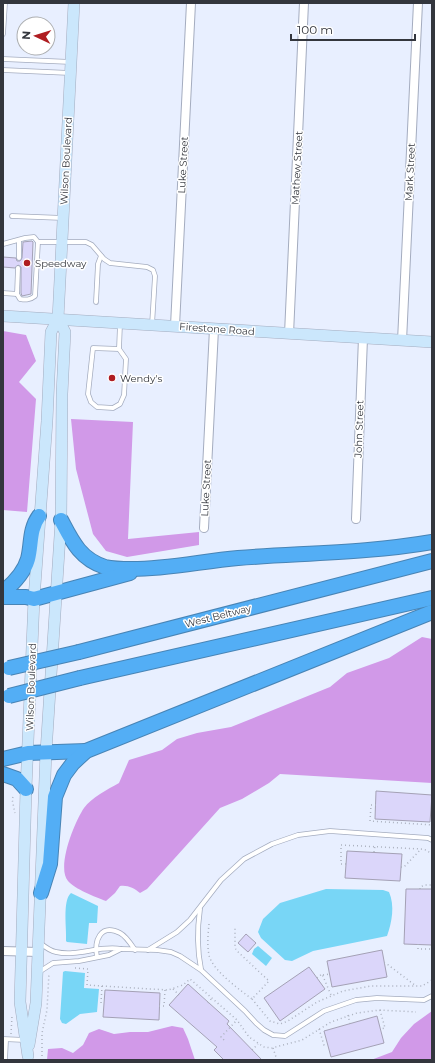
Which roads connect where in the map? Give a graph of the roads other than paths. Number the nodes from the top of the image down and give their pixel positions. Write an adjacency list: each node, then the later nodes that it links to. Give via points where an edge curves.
1 (5, 3): 6 (lane)
2 (74, 3): 9 (main road, Wilson Boulevard)
3 (191, 3): 28 (street, Luke Street)
4 (304, 3): 30 (street, Mathew Street)
5 (418, 3): 32 (street, Mark Street)
6 (3, 34)
7 (3, 59): 8 (lane)
8 (28, 60): 9 (lane); 11 (lane)
9 (71, 67): 11 (lane); 13 (main road, Wilson Boulevard)
10 (3, 70): 11 (lane)
11 (28, 71)
12 (12, 216): 13 (lane)
13 (64, 218): 16 (main road, Wilson Boulevard)
14 (20, 240): 15 (lane, via 34,237); 17 (lane); 19 (lane)
15 (38, 242): 16 (lane); 21 (lane, via 35,249 35,296 20,300)
16 (62, 242): 18 (lane, via 86,242); 25 (main road, Wilson Boulevard)
17 (3, 244)
18 (101, 256): 23 (lane, via 98,264); 27 (lane, via 110,263 153,270 155,276)
19 (19, 258)
20 (19, 270): 21 (lane)
21 (18, 292): 22 (lane)
22 (3, 293)
23 (96, 302)
24 (3, 316): 25 (main road, Firestone Road)
25 (58, 319): 26 (main road, Firestone Road); 35 (main road, Wilson Boulevard, via 51,332); 37 (main road, Wilson Boulevard, via 65,332)
26 (120, 323): 27 (main road, Firestone Road); 34 (lane)
27 (152, 325): 28 (main road, Firestone Road)
28 (175, 326): 29 (main road, Firestone Road)
29 (214, 329): 30 (main road, Firestone Road); 38 (street, Luke Street)
30 (289, 334): 31 (main road, Firestone Road)
31 (363, 338): 32 (main road, Firestone Road); 36 (street, John Street)
32 (402, 341): 33 (main road, Firestone Road)
33 (432, 342)
34 (119, 349): 34 (lane, via 92,348 88,394 91,402 97,407 114,408 120,404 124,395 126,359)
35 (39, 516): 42 (highway, via 32,529 25,567); 46 (main road, Wilson Boulevard)
36 (356, 519)
37 (61, 520): 41 (highway, via 76,548 95,563 117,569); 43 (main road, Wilson Boulevard)
38 (204, 528)
39 (432, 542): 41 (highway, via 377,550 238,558)
40 (432, 561): 48 (highway, West Beltway, bridge)
41 (146, 569): 43 (highway)
42 (3, 592)
43 (57, 593): 46 (highway); 51 (main road, Wilson Boulevard)
44 (3, 597): 46 (highway)
45 (432, 598): 49 (highway, bridge)
46 (34, 599): 52 (main road, Wilson Boulevard)
47 (432, 612): 50 (highway)
48 (6, 669)
49 (6, 697)
50 (86, 751): 51 (highway); 57 (highway, via 64,775 55,797 51,857)
51 (46, 752): 52 (highway); 57 (main road, Wilson Boulevard)
52 (28, 753): 53 (highway); 55 (main road, Wilson Boulevard)
53 (3, 759)
54 (3, 774): 55 (highway, via 17,779)
55 (26, 790): 65 (main road, Wilson Boulevard)
56 (432, 840): 58 (lane, via 330,831 298,835 272,844 244,859 221,880)
57 (41, 893): 59 (main road, Wilson Boulevard)
58 (200, 908): 63 (lane, via 177,932); 67 (lane, via 197,952)
59 (38, 947): 60 (lane, via 69,953); 65 (street); 68 (main road, Wilson Boulevard)
60 (95, 949): 61 (lane); 62 (lane, via 100,934 110,930 122,934); 66 (lane)
61 (121, 949): 62 (lane); 66 (lane)
62 (135, 950): 63 (lane)
63 (148, 950): 67 (lane, via 171,952)
64 (3, 951): 65 (street)
65 (21, 952): 70 (main road, Wilson Boulevard, via 20,1002)
66 (97, 957): 68 (lane, via 53,962)
67 (201, 970): 69 (lane, via 256,1023 273,1035 285,1036 324,1011 356,1000 424,1000)
68 (37, 973): 70 (main road, Wilson Boulevard, via 36,1003)
69 (432, 996)
70 (27, 1035): 71 (lane); 72 (main road, Wilson Boulevard)
71 (5, 1039): 73 (lane)
72 (28, 1058)
73 (5, 1060)

